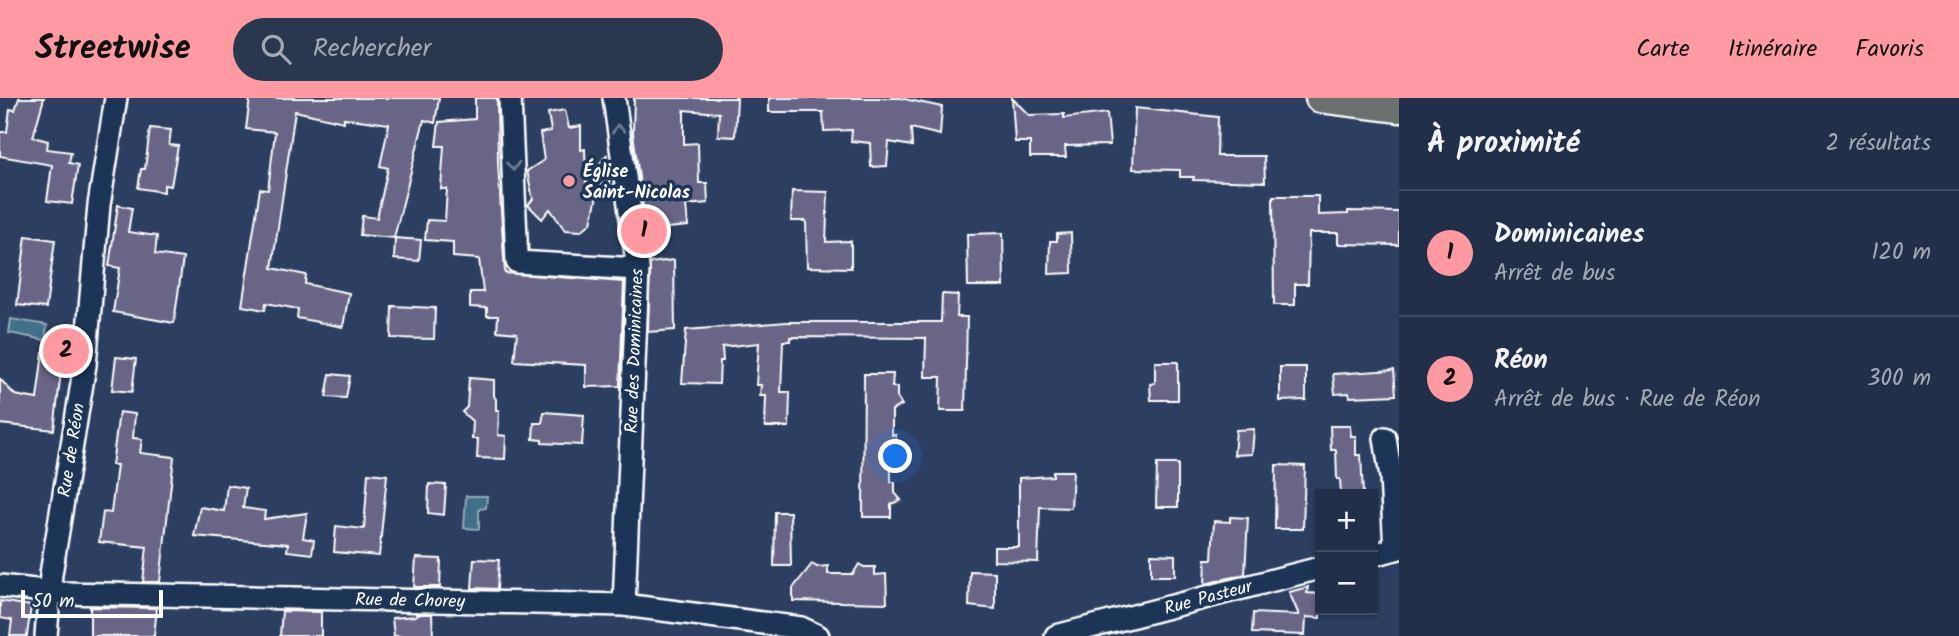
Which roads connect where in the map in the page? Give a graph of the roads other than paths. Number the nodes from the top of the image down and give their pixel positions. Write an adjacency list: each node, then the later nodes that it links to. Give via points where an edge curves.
1 (116, 98): 12 (street, Rue de Réon, via 99,205 85,366)
2 (510, 98): 6 (street, one-way to 6, via 517,262)
3 (614, 98): 6 (street, Rue des Dominicaines, one-way to 3)
4 (1320, 98): 5 (main road)
5 (1399, 108)
6 (638, 269): 13 (street, Rue des Dominicaines)
7 (1385, 438): 8 (street)
8 (1397, 549): 9 (street)
9 (1378, 554)
10 (1315, 569): 16 (street, Rue Pasteur)
11 (0, 586): 12 (street, Rue de Chorey)
12 (50, 593): 13 (street, Rue de Chorey); 14 (street, Rue de Réon)
13 (624, 605): 15 (street, Rue de Chorey, via 801,628)
14 (46, 636)
15 (818, 636)
16 (1056, 636)

